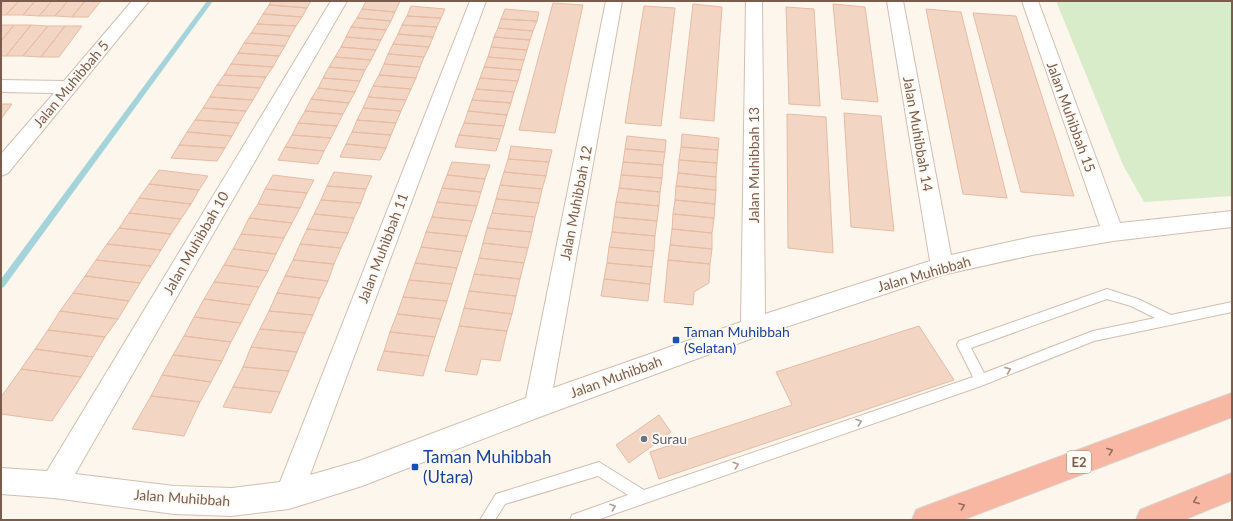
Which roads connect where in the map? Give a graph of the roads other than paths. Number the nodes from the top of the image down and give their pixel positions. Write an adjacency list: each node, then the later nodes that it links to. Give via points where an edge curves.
1 (141, 1): 9 (street, Jalan Muhibbah 5)
2 (338, 1): 21 (street, Jalan Muhibbah 10)
3 (478, 1): 23 (street, Jalan Muhibbah 11)
4 (614, 1): 19 (street, Jalan Muhibbah 12)
5 (754, 1): 16 (street, Jalan Muhibbah 13)
6 (894, 1): 13 (street, Jalan Muhibbah 14)
7 (1030, 1): 12 (street, Jalan Muhibbah 15)
8 (1, 86): 9 (street)
9 (69, 87): 10 (street, Jalan Muhibbah 5)
10 (1, 168)
11 (1232, 219): 12 (street, Jalan Muhibbah)
12 (1113, 232): 13 (street, Jalan Muhibbah, via 1032,246)
13 (942, 266): 16 (street, Jalan Muhibbah)
14 (1232, 308): 15 (lane)
15 (1171, 320): 17 (lane, one-way to 15, via 1093,336); 17 (lane, via 1134,302 1107,294 963,345)
16 (752, 328): 19 (street, Jalan Muhibbah)
17 (981, 380): 24 (lane, one-way to 17)
18 (1232, 405): 27 (highway, E2, one-way to 18)
19 (537, 406): 23 (street, Jalan Muhibbah, via 362,473)
20 (1, 481): 21 (street, Jalan Muhibbah)
21 (54, 485): 23 (street, Jalan Muhibbah, via 174,500 232,502)
22 (1232, 486): 28 (highway, one-way to 28)
23 (288, 495)
24 (643, 497): 25 (lane, via 599,469 501,499); 26 (lane, one-way to 24)
25 (487, 520)
26 (576, 520)
27 (926, 520)
28 (1150, 520)

